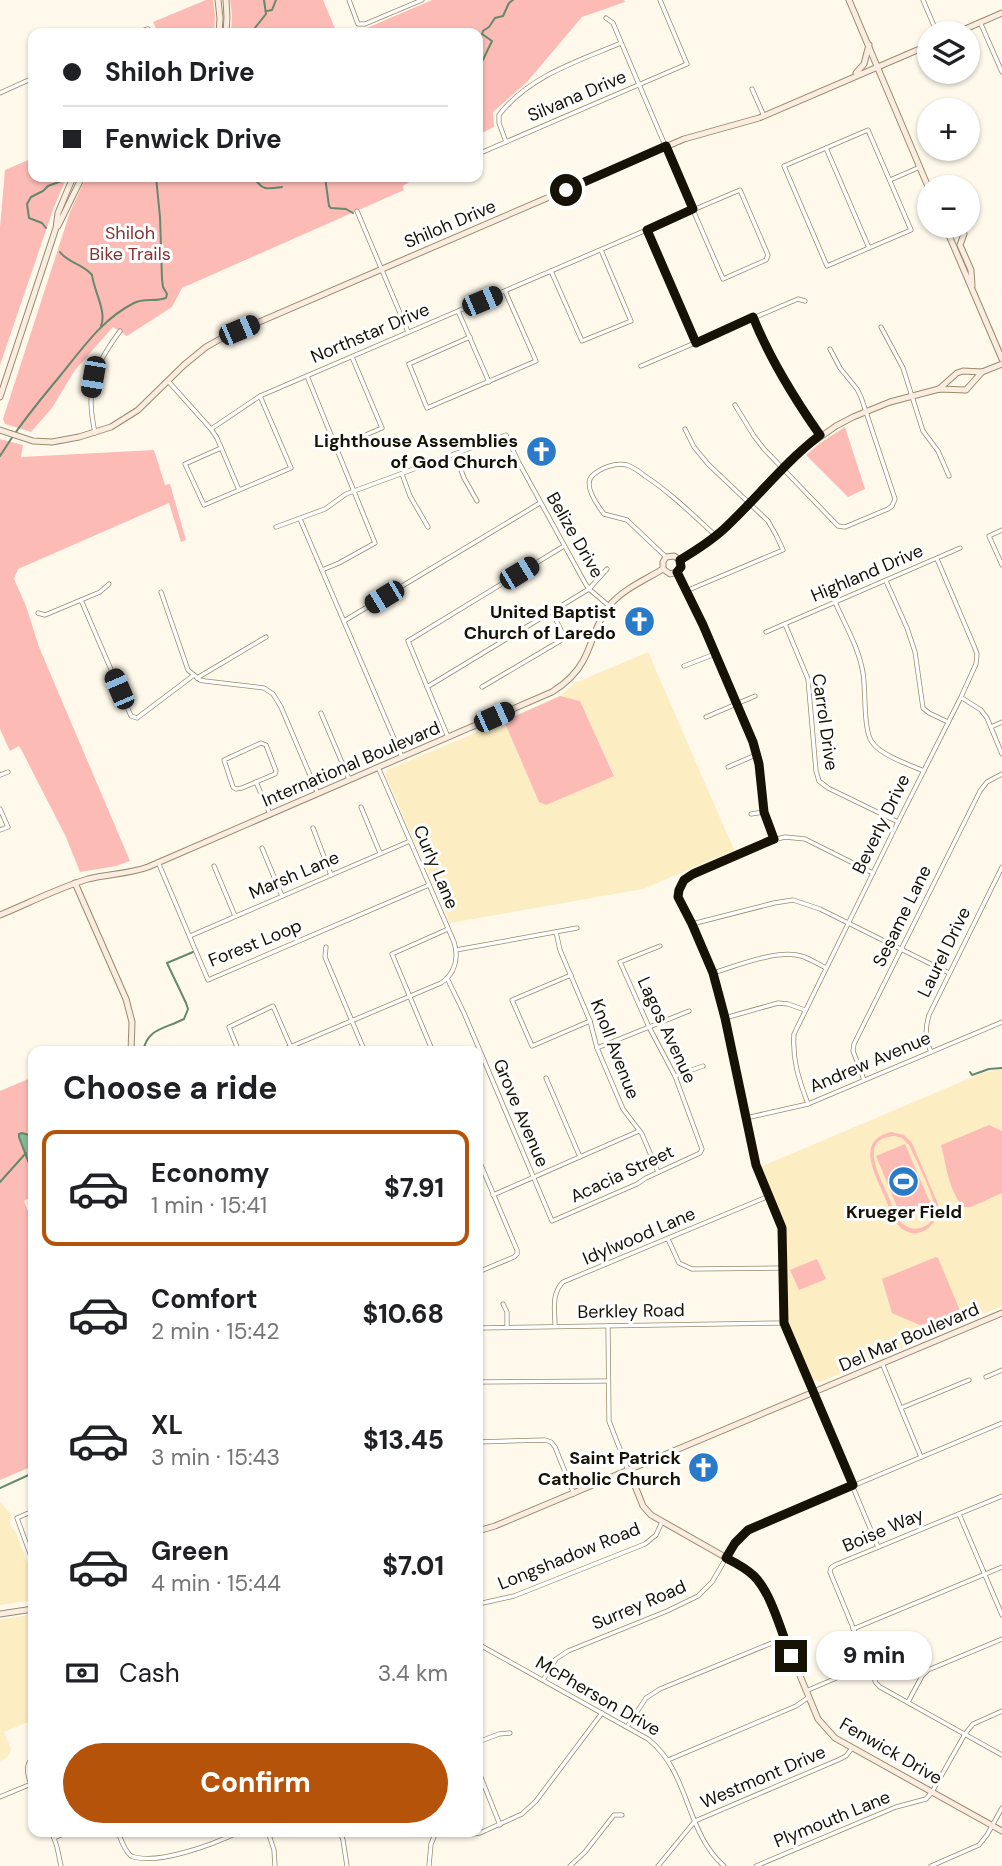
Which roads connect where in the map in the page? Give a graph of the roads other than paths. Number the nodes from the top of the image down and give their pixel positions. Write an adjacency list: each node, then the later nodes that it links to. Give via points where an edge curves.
1 (218, 0): 12 (main road)
2 (226, 0): 13 (main road)
3 (349, 0): 4 (street, via 358,24)
4 (422, 0)
5 (660, 0): 21 (street, Silvana Drive, via 687,64)
6 (849, 0): 15 (main road)
7 (923, 0): 10 (street)
8 (1002, 13): 11 (main road)
9 (606, 18): 14 (street)
10 (932, 21)
11 (980, 22): 18 (street)
12 (219, 28)
13 (226, 28)
14 (621, 43): 21 (street); 25 (street, via 531,84 499,115)
15 (869, 45): 17 (main road); 19 (main road, via 864,64)
16 (917, 50): 17 (main road, Shiloh Drive)
17 (878, 67): 19 (main road, Shiloh Drive); 29 (main road)
18 (1002, 72)
19 (851, 77): 24 (main road, Shiloh Drive)
20 (28, 80): 23 (street)
21 (639, 84): 25 (street, Silvana Drive); 26 (street)
22 (752, 89): 24 (street)
23 (0, 93)
24 (764, 116): 26 (main road, Shiloh Drive)
25 (506, 142): 28 (street, Silvana Drive)
26 (666, 146): 34 (street); 42 (main road, Shiloh Drive)
27 (826, 148): 31 (street, via 868,130); 40 (street); 40 (street, via 783,166 827,266)
28 (483, 152)
29 (920, 167): 30 (main road); 31 (street)
30 (923, 175)
31 (890, 180): 40 (street, via 911,230)
32 (71, 182): 36 (main road)
33 (80, 182): 36 (main road)
34 (693, 209): 34 (street, Northstar Drive, via 740,190 768,255 766,260 723,279); 37 (street, Northstar Drive)
35 (357, 212): 42 (street)
36 (56, 228): 64 (main road)
37 (647, 230): 41 (street, Northstar Drive); 53 (street)
38 (950, 238): 44 (main road)
39 (962, 238): 44 (main road)
40 (869, 248)
41 (601, 250): 43 (street, Northstar Drive); 43 (street, via 631,321 582,341)
42 (381, 269): 51 (street); 60 (main road, Shiloh Drive, via 222,338)
43 (551, 271): 45 (street, Northstar Drive)
44 (972, 289): 56 (main road)
45 (505, 291): 47 (street, Northstar Drive); 61 (street, via 536,361)
46 (804, 301): 48 (street, via 798,299)
47 (458, 311): 51 (street, Northstar Drive); 52 (street)
48 (753, 317): 53 (street); 72 (street, via 763,343)
49 (881, 327): 65 (street, via 904,368)
50 (120, 331): 71 (street, via 93,377 90,412)
51 (408, 332): 55 (street, Northstar Drive)
52 (470, 337): 61 (street); 61 (street, via 409,364 427,408)
53 (696, 343): 57 (street)
54 (830, 349): 67 (street)
55 (352, 357): 59 (street, Northstar Drive); 73 (street, via 382,428)
56 (1002, 362): 58 (main road)
57 (641, 366)
58 (982, 372): 62 (main road, via 960,372); 62 (main road, via 966,390)
59 (307, 376): 63 (street, Northstar Drive); 73 (street)
60 (168, 381): 68 (street); 71 (main road, Shiloh Drive, via 129,417)
61 (489, 382)
62 (939, 389): 65 (main road)
63 (260, 396): 68 (street, Northstar Drive); 79 (street, via 291,468)
64 (0, 397)
65 (913, 397): 67 (main road); 78 (street, via 923,431)
66 (735, 405): 76 (street)
67 (867, 411): 72 (main road); 76 (street, via 894,499 888,509 841,527)
68 (211, 429): 74 (street)
69 (685, 429): 83 (street, via 708,464)
70 (2, 431): 71 (main road, Shiloh Drive, via 51,442)
71 (94, 433)
72 (820, 435): 76 (main road)
73 (337, 447): 80 (street)
74 (221, 448): 79 (street); 79 (street, via 186,464 204,505)
75 (455, 454): 77 (street); 81 (street); 82 (street, Belize Drive, via 506,435)
76 (782, 468): 83 (main road)
77 (402, 474): 80 (street); 86 (street)
78 (949, 476)
79 (239, 490)
80 (355, 491): 84 (street); 97 (street, via 375,543)
81 (477, 501)
82 (540, 503): 89 (street, Belize Drive); 109 (street)
83 (749, 503): 88 (main road); 102 (street, via 772,527 783,551)
84 (300, 519): 85 (street); 97 (street)
85 (276, 527)
86 (428, 527)
87 (1002, 530): 94 (street, via 989,536)
88 (716, 536): 91 (street, via 671,495 629,466 606,467 590,478 589,487 604,514 627,520); 93 (main road)
89 (564, 546): 101 (street, Belize Drive); 116 (street, via 408,641)
90 (960, 548): 92 (street, Highland Drive)
91 (666, 557): 93 (main road); 96 (main road)
92 (937, 559): 99 (street, Highland Drive); 119 (street, Beverly Drive, via 976,654)
93 (680, 560): 98 (main road)
94 (1002, 565)
95 (607, 569): 101 (street)
96 (663, 569): 98 (main road); 106 (main road, International Boulevard)
97 (322, 570): 109 (street)
98 (677, 572): 102 (street)
99 (886, 580): 105 (street, Highland Drive); 123 (street, via 915,652 923,708)
100 (109, 584): 104 (street)
101 (589, 589): 106 (street, Belize Drive); 107 (street)
102 (686, 591): 113 (street)
103 (161, 592): 115 (street, via 185,663)
104 (81, 600): 108 (street, via 45,615); 115 (street, via 131,716 137,718)
105 (835, 602): 110 (street, Highland Drive); 132 (street, via 860,658 872,744)
106 (609, 606): 126 (main road, International Boulevard, via 583,662 562,685)
107 (552, 612): 116 (street); 117 (street, via 562,632 560,641)
108 (38, 613)
109 (344, 621): 129 (street)
110 (785, 624): 111 (street, Highland Drive); 144 (street, Carrol Drive, via 807,679 819,781)
111 (766, 632)
112 (266, 637): 115 (street)
113 (715, 653): 114 (street); 120 (street)
114 (684, 666)
115 (196, 676): 138 (street, via 264,688 273,694)
116 (427, 687): 126 (street)
117 (482, 687)
118 (755, 696): 120 (street)
119 (961, 697): 123 (street, Beverly Drive); 125 (street, via 981,710)
120 (737, 704): 122 (street); 127 (street)
121 (321, 713): 136 (street)
122 (706, 717)
123 (948, 722): 132 (street, Beverly Drive)
124 (1002, 722): 125 (street)
125 (991, 727): 128 (street)
126 (448, 737): 129 (main road, International Boulevard)
127 (758, 754): 131 (street); 141 (street)
128 (1002, 754)
129 (402, 757): 130 (main road, International Boulevard)
130 (378, 767): 136 (main road, International Boulevard); 148 (street, Curly Lane)
131 (728, 767)
132 (923, 771): 144 (street, Beverly Drive)
133 (8, 772): 135 (street)
134 (1002, 774): 169 (street, Sesame Lane, via 980,790)
135 (0, 775)
136 (349, 780): 138 (main road, International Boulevard)
137 (256, 782): 137 (street, via 276,771 261,743 224,760 233,787); 142 (street)
138 (318, 794): 142 (main road, International Boulevard)
139 (361, 807): 150 (street)
140 (0, 808): 146 (street, via 8,827)
141 (764, 812): 143 (street); 147 (street)
142 (270, 814): 151 (main road, International Boulevard)
143 (751, 814)
144 (898, 822): 154 (street, Beverly Drive)
145 (313, 828): 155 (street)
146 (0, 830)
147 (774, 839): 154 (street, via 804,839); 162 (street, via 684,880 678,897)
148 (410, 841): 150 (street, Marsh Lane); 157 (street, Curly Lane)
149 (262, 848): 158 (street)
150 (380, 853): 155 (street, Marsh Lane)
151 (158, 862): 156 (main road, International Boulevard, via 133,872); 166 (street, Forest Loop)
152 (214, 866): 160 (street)
153 (1002, 867): 173 (street, Laurel Drive)
154 (873, 873): 161 (street, Beverly Drive)
155 (331, 875): 158 (street, Marsh Lane)
156 (75, 883): 159 (main road, International Boulevard); 184 (main road, via 126,999)
157 (429, 885): 164 (street, Curly Lane); 166 (street, Forest Loop, via 208,979)
158 (282, 896): 160 (street, Marsh Lane)
159 (0, 915)
160 (235, 916): 166 (street, Marsh Lane)
161 (849, 922): 162 (street, via 793,900); 169 (street); 171 (street, Beverly Drive)
162 (692, 924): 172 (street)
163 (577, 928): 165 (street)
164 (448, 929): 170 (street, Curly Lane); 176 (street, via 392,954)
165 (556, 932): 170 (street); 174 (street, Knoll Avenue)
166 (189, 936)
167 (660, 946): 183 (street, Lagos Avenue, via 620,962)
168 (326, 947): 180 (street, via 325,957)
169 (901, 949): 173 (street); 196 (street, Sesame Lane, via 854,1044)
170 (456, 950): 175 (street)
171 (826, 968): 172 (street, via 789,954); 178 (street, Beverly Drive)
172 (713, 973): 179 (street)
173 (949, 973): 191 (street, Laurel Drive, via 925,1028)
174 (571, 975): 181 (street, Knoll Avenue); 181 (street, via 512,1000 531,1046)
175 (447, 978): 176 (street); 189 (street, Grove Avenue)
176 (409, 996): 180 (street); 188 (street)
177 (689, 1010): 183 (street)
178 (805, 1010): 179 (street, via 778,1003); 197 (street, Beverly Drive, via 794,1034 793,1051)
179 (725, 1018): 198 (street)
180 (352, 1021): 186 (street); 187 (street)
181 (590, 1021): 190 (street, Knoll Avenue)
182 (1002, 1022): 191 (street, Andrew Avenue)
183 (649, 1027): 190 (street); 194 (street, Lagos Avenue)
184 (131, 1046)
185 (237, 1046): 186 (street, via 229,1027 273,1006)
186 (291, 1046)
187 (362, 1046)
188 (430, 1046)
189 (478, 1046)
190 (597, 1048): 199 (street, Knoll Avenue, via 623,1109)
191 (931, 1052): 196 (street, Andrew Avenue)
192 (483, 1058): 204 (street, Grove Avenue)
193 (703, 1066): 194 (street)
194 (675, 1076): 200 (street, Lagos Avenue)
195 (546, 1078): 201 (street)
196 (864, 1080): 197 (street, Andrew Avenue)
197 (808, 1104): 198 (street, Andrew Avenue)
198 (746, 1118): 206 (street, via 756,1165)
199 (640, 1130): 201 (street); 203 (street, Knoll Avenue)
200 (702, 1149): 203 (street, Acacia Street)
201 (580, 1157): 204 (street)
202 (483, 1170): 205 (street)
203 (659, 1172): 207 (street, Acacia Street)
204 (534, 1178): 205 (street); 207 (street, Grove Avenue)
205 (494, 1195): 210 (street, via 517,1254)
206 (769, 1196): 208 (street, Idylwood Lane); 209 (street, via 782,1228)
207 (552, 1221)
208 (668, 1239): 209 (street, via 679,1263 692,1269); 214 (street, Idylwood Lane, via 563,1282 554,1296)
209 (783, 1268): 213 (street)
210 (483, 1270)
211 (503, 1304): 216 (street)
212 (1002, 1313): 218 (main road, Del Mar Boulevard)
213 (784, 1323): 215 (street, Berkley Road); 224 (street)
214 (555, 1326): 215 (street, Berkley Road); 216 (street, Berkley Road)
215 (608, 1326): 222 (street, Fenwick Drive)
216 (507, 1327): 217 (street, Berkley Road)
217 (483, 1328)
218 (882, 1363): 224 (main road, Del Mar Boulevard); 225 (street)
219 (1002, 1370): 220 (street)
220 (986, 1377)
221 (969, 1380): 225 (street)
222 (608, 1381): 223 (street); 229 (street, Fenwick Drive, via 609,1421)
223 (483, 1382)
224 (813, 1392): 229 (main road, Del Mar Boulevard); 230 (street)
225 (901, 1408): 228 (street)
226 (1002, 1423): 228 (street, Surrey Road)
227 (483, 1442): 231 (street, via 551,1442)
228 (921, 1457): 230 (street, Surrey Road)
229 (629, 1471): 231 (main road, Del Mar Boulevard); 235 (main road, Fenwick Drive, via 643,1506)
230 (853, 1485): 237 (street); 239 (street, Surrey Road, via 748,1530)
231 (574, 1494): 236 (main road, Del Mar Boulevard)
232 (1002, 1496): 234 (street, Boise Way)
233 (28, 1513): 238 (street, via 17,1518)
234 (959, 1514): 237 (street, Boise Way); 241 (street)
235 (662, 1522): 239 (main road, Fenwick Drive); 242 (street, Longshadow Road, via 645,1544 514,1596)
236 (483, 1530)
237 (878, 1547): 246 (street, Boise Way, via 831,1568)
238 (28, 1548)
239 (726, 1558): 247 (main road, Fenwick Drive, via 746,1569 761,1585); 251 (street, Surrey Road, via 698,1596 568,1651 556,1659)
240 (1002, 1567): 241 (street)
241 (985, 1574): 245 (street); 246 (street)
242 (483, 1603)
243 (28, 1610): 244 (main road)
244 (0, 1615)
245 (1002, 1615)
246 (853, 1629): 250 (street, Boise Way)
247 (784, 1638): 252 (main road, Fenwick Drive); 256 (street, via 660,1689 646,1698)
248 (1002, 1639): 253 (street, via 928,1670)
249 (483, 1647): 251 (street, McPherson Drive)
250 (867, 1665): 252 (street); 253 (street, Boise Way, via 876,1683)
251 (543, 1680): 255 (street, McPherson Drive)
252 (808, 1694): 260 (main road, Fenwick Drive, via 822,1725); 262 (street, via 796,1706)
253 (908, 1702): 258 (street, Boise Way)
254 (1002, 1711): 258 (street, via 978,1720)
255 (602, 1713): 256 (street, McPherson Drive); 270 (street, via 536,1801)
256 (627, 1727): 262 (street, McPherson Drive, via 657,1746)
257 (510, 1733): 259 (street)
258 (965, 1734): 261 (street, Boise Way); 265 (street)
259 (483, 1740)
260 (852, 1747): 265 (main road, Fenwick Drive); 269 (street, Westmont Drive, via 838,1760)
261 (1002, 1755)
262 (668, 1760): 269 (street, McPherson Drive)
263 (483, 1782): 270 (street)
264 (28, 1785): 266 (street)
265 (932, 1792): 271 (main road, Fenwick Drive); 287 (street, Plymouth Lane, via 926,1799 896,1807)
266 (0, 1797)
267 (1002, 1808): 271 (street)
268 (622, 1815): 284 (street, via 614,1815)
269 (695, 1821): 285 (street, Westmont Drive); 286 (street, McPherson Drive)
270 (500, 1825): 272 (street)
271 (993, 1825): 273 (main road, Fenwick Drive); 288 (street, via 979,1845)
272 (483, 1830)
273 (1002, 1831)
274 (120, 1837): 275 (street, via 132,1857 159,1863)
275 (228, 1837)
276 (270, 1837): 281 (street)
277 (342, 1837): 282 (street)
278 (434, 1837): 283 (street)
279 (54, 1838): 280 (street)
280 (61, 1866)
281 (275, 1866)
282 (347, 1866)
283 (429, 1866)
284 (572, 1866)
285 (658, 1866)
286 (724, 1866)
287 (756, 1866)
288 (931, 1866)

